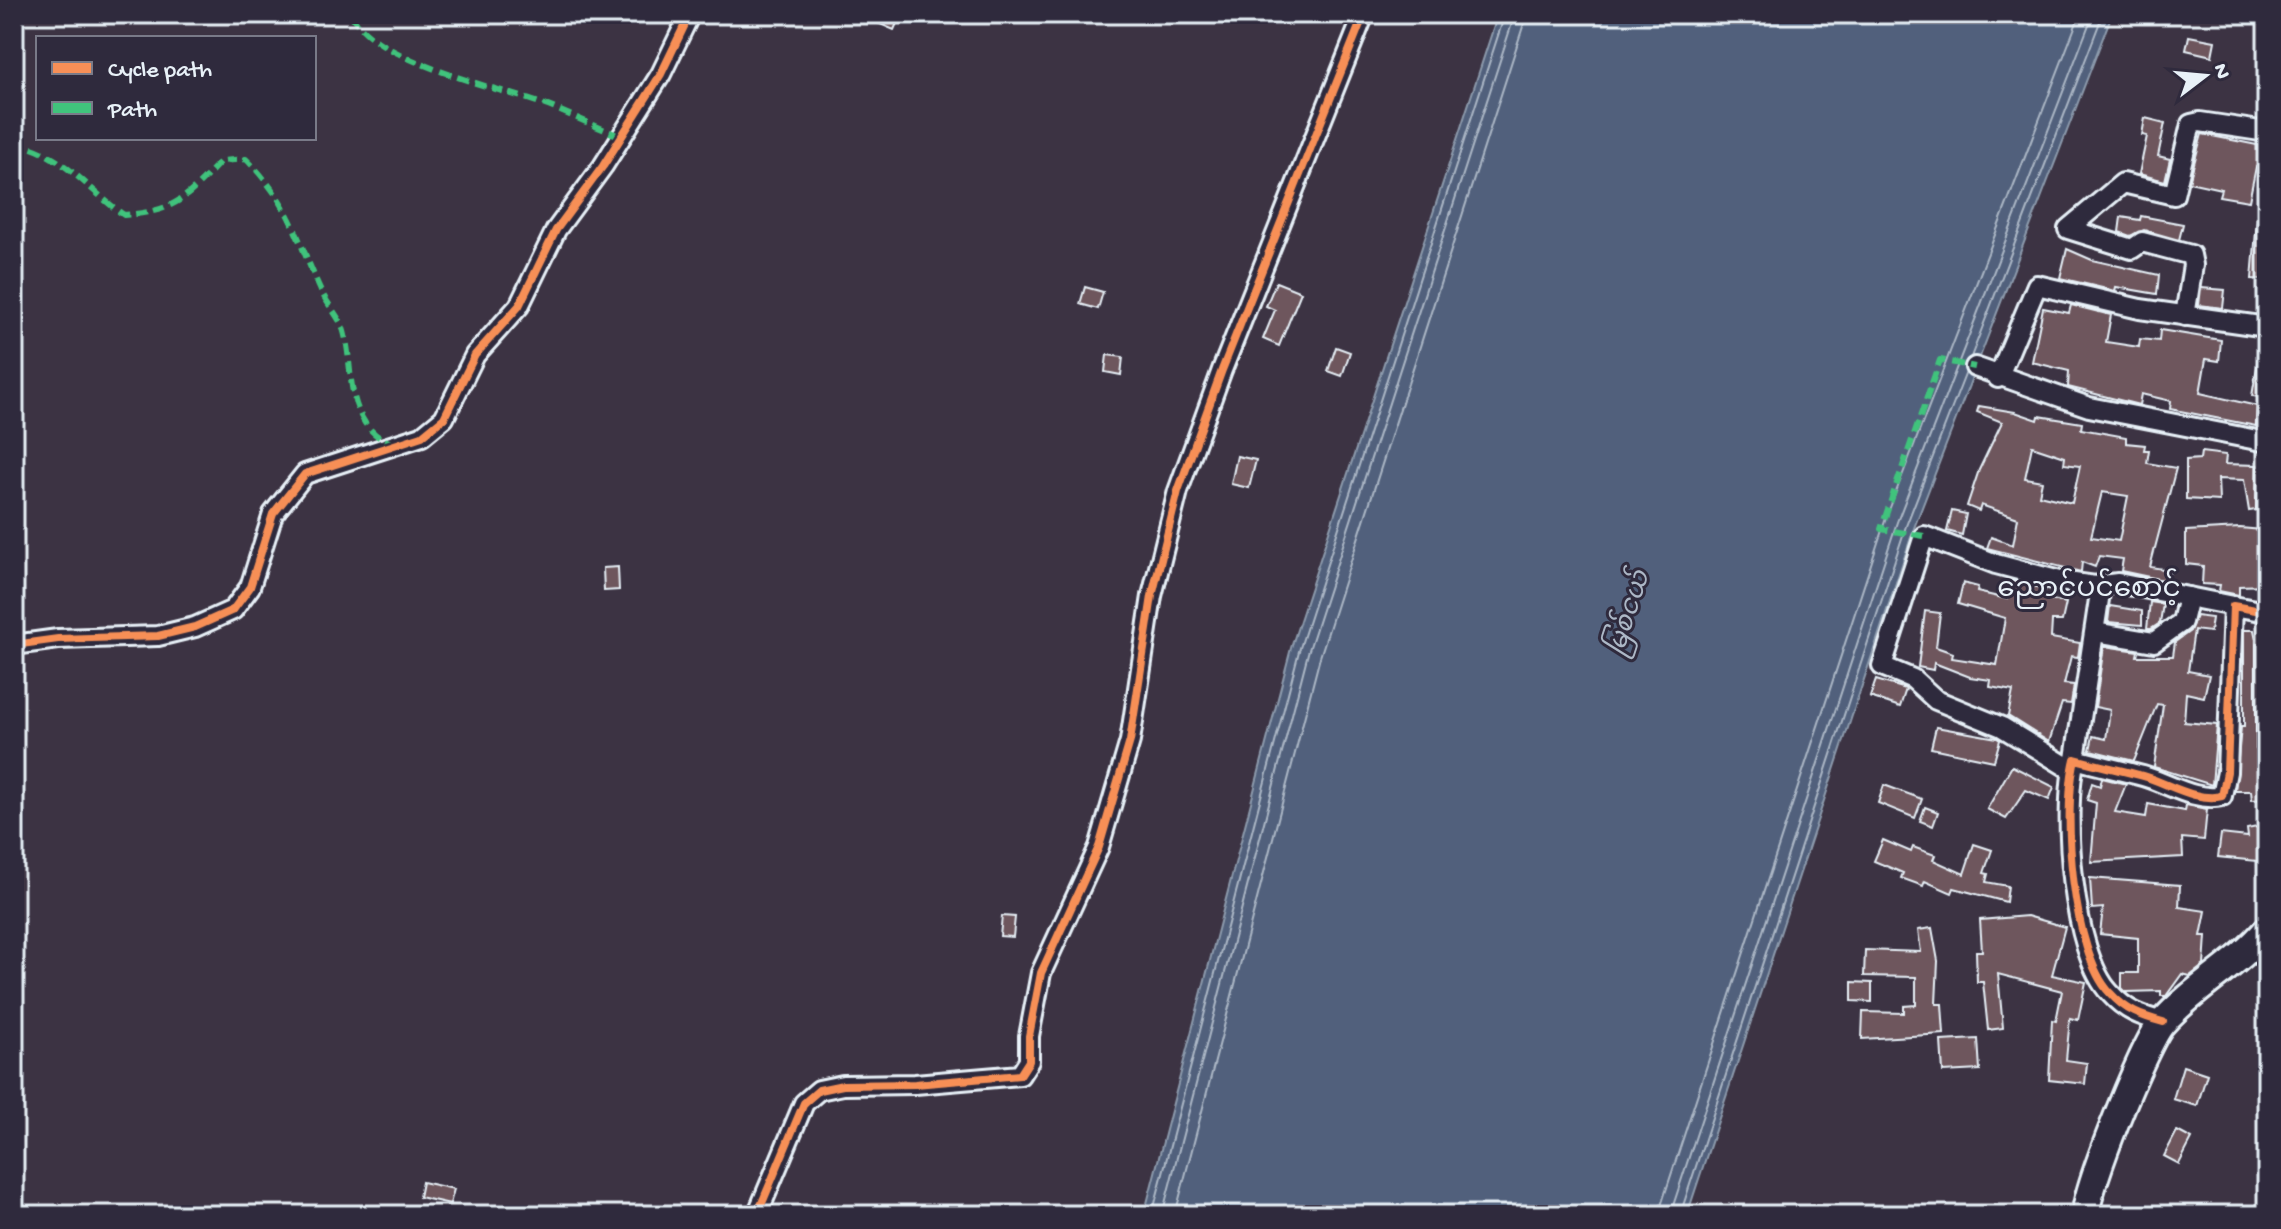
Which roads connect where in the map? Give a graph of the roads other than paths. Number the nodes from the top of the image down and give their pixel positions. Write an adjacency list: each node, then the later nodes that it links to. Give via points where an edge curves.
1 (690, 14): 14 (street, via 661,74 556,230 519,306 475,355 444,418 422,436 305,474 273,514 250,587 233,610 158,636)
2 (1364, 14): 18 (street, via 1178,491 1152,596 1130,741 1099,847 1041,973 1029,1061 1020,1075 1002,1078 879,1082 819,1090 804,1103)
3 (2267, 132): 4 (street, via 2191,124 2174,195 2123,183 2068,229 2132,249 2142,242 2191,255)
4 (2185, 316): 5 (street); 7 (street, via 2037,285)
5 (2267, 327)
6 (1975, 367): 7 (street)
7 (1998, 378): 8 (street, via 2089,407)
8 (2267, 442)
9 (2101, 586): 10 (street, via 2118,583); 13 (street); 15 (street, via 2018,571 1924,536 1882,666 1913,679 1936,700)
10 (2188, 597): 11 (street); 13 (street, via 2182,622 2154,642)
11 (2233, 606): 12 (street); 15 (street, via 2222,796)
12 (2267, 612)
13 (2095, 632): 15 (street)
14 (14, 645)
15 (2073, 765): 17 (street, via 2070,871 2099,977 2107,992 2132,1013)
16 (2267, 930): 17 (street)
17 (2163, 1022): 19 (street, via 2142,1056 2091,1186)
18 (757, 1215)
19 (2086, 1215)

